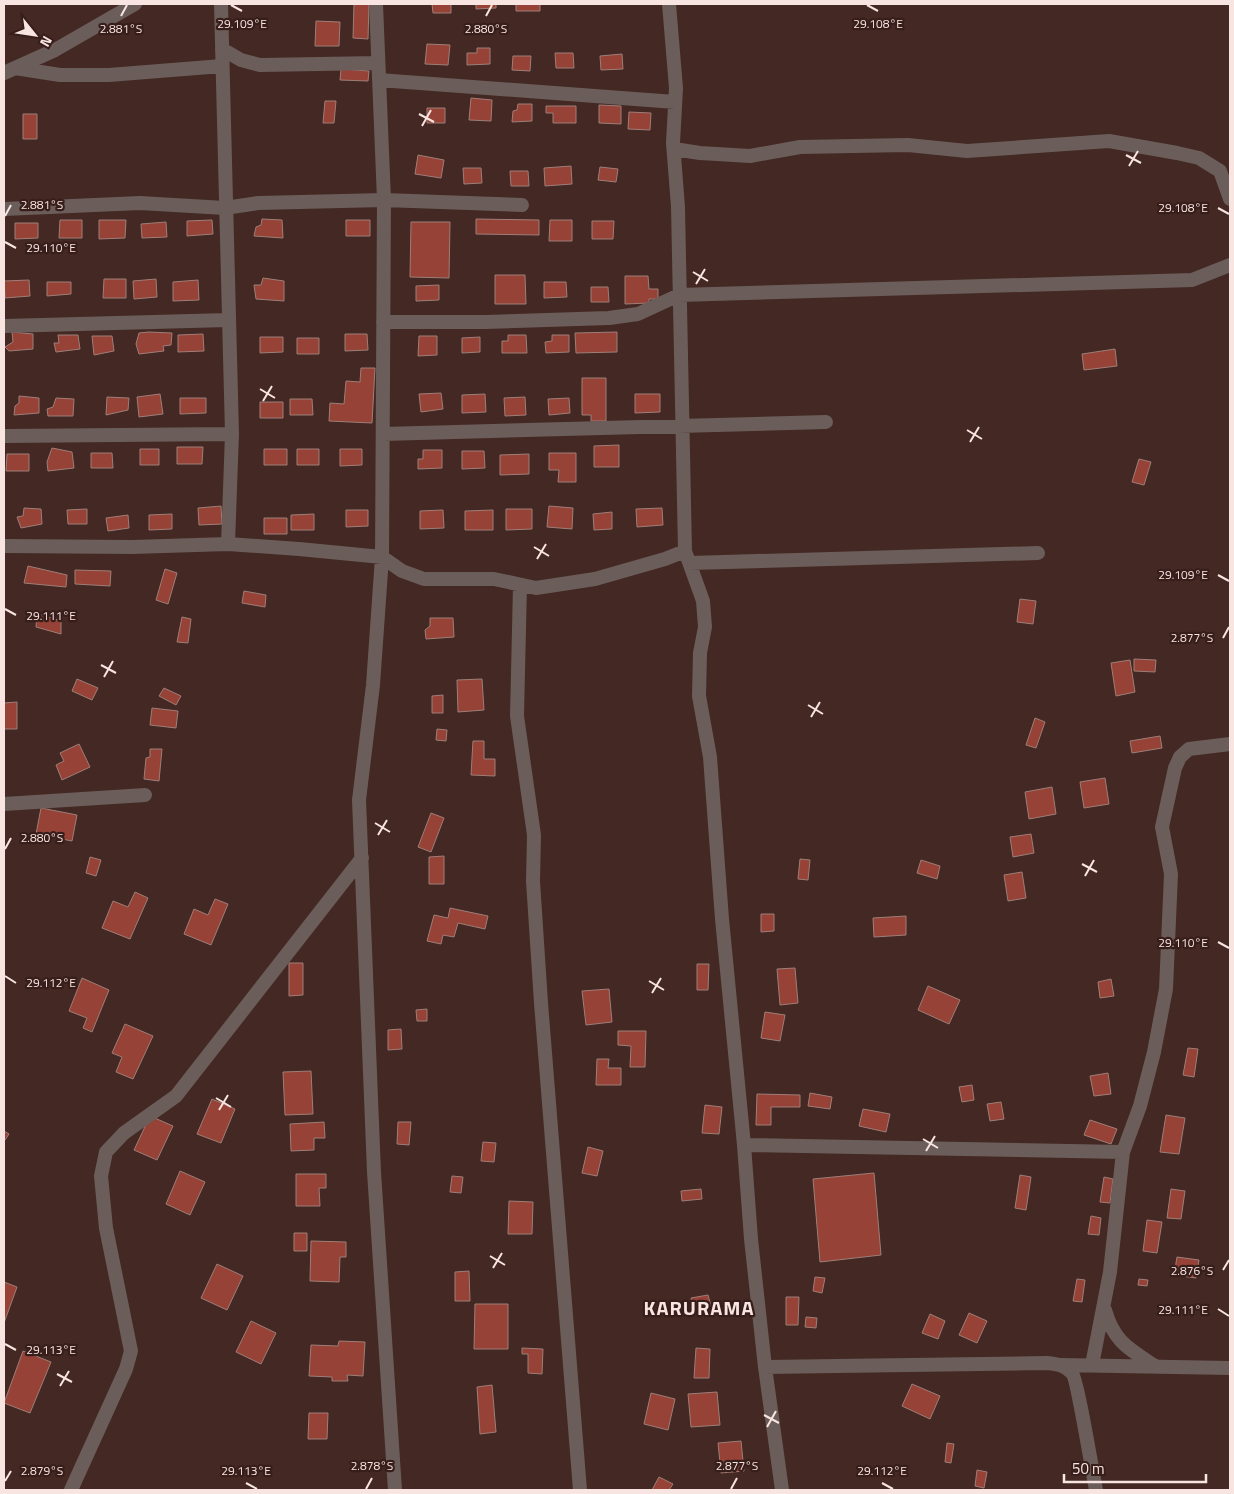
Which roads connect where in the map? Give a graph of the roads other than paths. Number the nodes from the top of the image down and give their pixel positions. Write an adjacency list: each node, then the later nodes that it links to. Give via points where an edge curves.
1 (135, 4): 8 (street, via 55,50)
2 (221, 4): 5 (street)
3 (376, 4): 6 (street)
4 (669, 4): 10 (street)
5 (222, 49): 6 (street, via 241,60 260,65); 7 (street)
6 (378, 63): 9 (street)
7 (222, 66): 8 (street, via 109,75); 15 (street)
8 (9, 71)
9 (379, 80): 10 (street); 13 (street)
10 (675, 102): 11 (street)
11 (674, 149): 12 (street, via 700,154 750,156 800,147 908,145 968,151 1108,141 1160,148 1199,158 1220,171); 18 (street)
12 (1230, 199)
13 (384, 200): 14 (street); 15 (street, via 258,203); 20 (street)
14 (522, 205)
15 (225, 208): 16 (street, via 140,203); 19 (street)
16 (4, 209)
17 (1230, 265): 18 (street, via 1192,280)
18 (679, 295): 20 (street, via 638,314 609,318); 23 (street)
19 (228, 320): 21 (street); 24 (street)
20 (383, 322): 25 (street)
21 (4, 326)
22 (826, 422): 23 (street)
23 (681, 426): 25 (street); 31 (street)
24 (232, 434): 26 (street); 27 (street)
25 (383, 434): 30 (street)
26 (4, 436)
27 (228, 544): 28 (street); 30 (street)
28 (4, 546)
29 (1038, 553): 31 (street)
30 (382, 557): 32 (street, via 402,571 424,579 494,579); 36 (street, via 373,685 359,800)
31 (687, 557): 32 (street, via 665,559 595,579 536,588); 37 (street, via 703,601 705,626 700,653 699,696 710,757)
32 (520, 585): 47 (street, via 517,716 534,835 533,880 541,1003)
33 (1230, 744): 38 (street, via 1188,750 1175,768 1162,827 1171,874 1166,990 1150,1070)
34 (145, 795): 35 (street)
35 (4, 804)
36 (362, 858): 45 (street, via 176,1096 124,1133 106,1152 101,1176 106,1228 131,1351); 46 (street, via 374,1172)
37 (744, 1145): 38 (street); 43 (street)
38 (1124, 1152): 39 (street)
39 (1105, 1308): 41 (street); 42 (street, via 1117,1339)
40 (1061, 1364): 41 (street); 43 (street); 49 (street, via 1073,1373 1078,1384 1079,1407)
41 (1092, 1365): 42 (street)
42 (1156, 1366): 44 (street)
43 (764, 1367): 48 (street)
44 (1230, 1368)
45 (72, 1490)
46 (395, 1490)
47 (580, 1490)
48 (782, 1490)
49 (1096, 1490)

